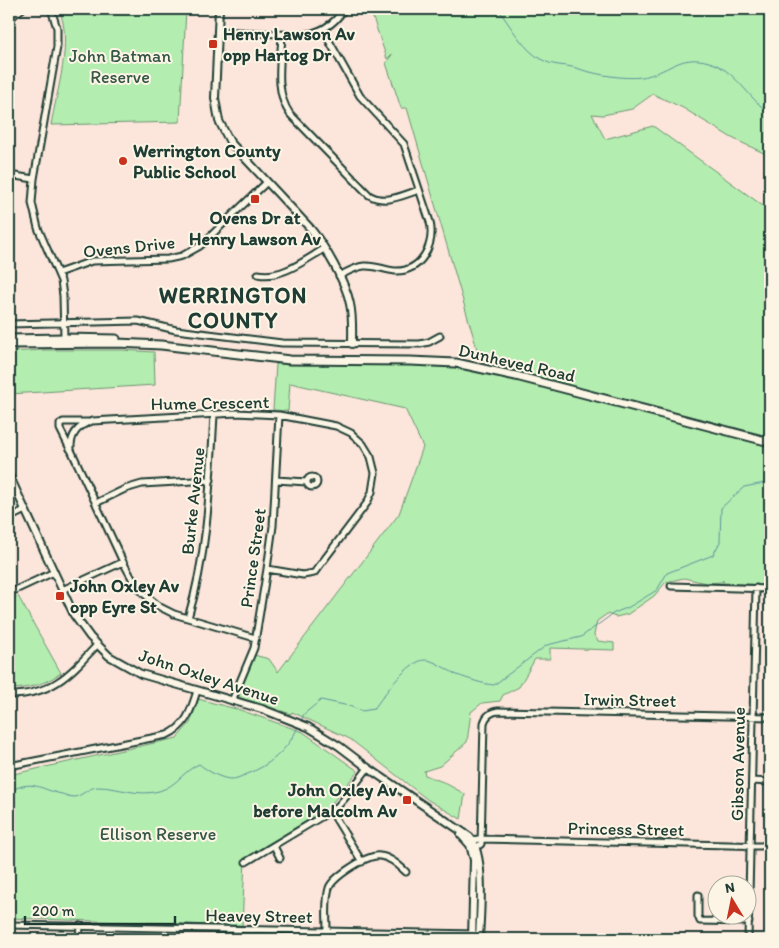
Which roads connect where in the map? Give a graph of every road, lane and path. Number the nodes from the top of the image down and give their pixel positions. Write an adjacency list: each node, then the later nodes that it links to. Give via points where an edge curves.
1 (22, 9): 5 (street)
2 (51, 9): 10 (street, via 57,47)
3 (219, 9): 7 (street)
4 (344, 9): 6 (street)
5 (9, 19)
6 (323, 30): 8 (street); 12 (street, via 358,93 404,144)
7 (218, 31): 8 (street); 11 (street, via 215,98 219,121 230,142)
8 (282, 35): 12 (street, via 280,92 290,114 368,195 388,200)
9 (9, 175): 10 (street)
10 (34, 179): 14 (street, via 34,217)
11 (266, 182): 13 (street, via 310,228); 14 (street, Ovens Drive, via 200,246 182,256 92,261)
12 (420, 190): 16 (street, via 432,234 422,259 402,270 365,266)
13 (324, 250): 15 (street, via 281,272 268,276); 16 (street)
14 (58, 274): 17 (street, via 63,290)
15 (258, 274)
16 (339, 276): 25 (street, via 351,306)
17 (64, 323): 18 (street); 20 (street); 25 (street, via 138,321 176,330 282,343)
18 (9, 324)
19 (440, 336): 25 (street, via 420,344)
20 (64, 338): 21 (main road, Dunheved Road); 22 (main road); 24 (main road); 26 (main road, Dunheved Road, via 121,339)
21 (9, 339)
22 (77, 343): 24 (main road, Dunheved Road); 26 (main road, Dunheved Road)
23 (9, 344): 24 (main road, Dunheved Road)
24 (53, 344)
25 (352, 344)
26 (161, 345): 30 (main road, Dunheved Road, via 290,360 426,361 473,366)
27 (214, 414): 28 (street, Hume Crescent); 29 (street, Hume Crescent); 33 (street, Burke Avenue)
28 (279, 415): 34 (street, Prince Street); 40 (street, Hume Crescent, via 336,426 351,433 369,454 374,481 367,503 314,573 303,575)
29 (92, 422): 31 (street, via 75,432); 31 (street, Hume Crescent, via 60,424)
30 (770, 442)
31 (71, 450): 36 (street, Hume Crescent)
32 (9, 475): 37 (street, John Oxley Avenue)
33 (211, 480): 36 (street, via 142,484); 47 (street, Burke Avenue, via 196,591)
34 (276, 480): 35 (street); 40 (street, Prince Street)
35 (307, 482)
36 (96, 503): 39 (street, Hume Crescent)
37 (25, 510): 38 (street); 41 (street, John Oxley Avenue)
38 (9, 518)
39 (123, 562): 45 (street); 47 (street, Hume Crescent, via 148,598 164,610)
40 (267, 569): 48 (street, Prince Street)
41 (54, 572): 45 (street, John Oxley Avenue); 46 (street)
42 (671, 586): 43 (street)
43 (756, 588): 44 (street); 53 (street, Gibson Avenue)
44 (770, 589)
45 (62, 590): 49 (street, John Oxley Avenue, via 79,623)
46 (9, 593)
47 (188, 618): 48 (street, Hume Crescent)
48 (256, 638): 52 (street, Prince Street)
49 (97, 646): 50 (street, John Oxley Avenue, via 132,670); 51 (street, via 52,686 36,692)
50 (197, 691): 52 (street, John Oxley Avenue); 55 (street, via 188,717 170,734)
51 (9, 695)
52 (232, 700): 56 (street, John Oxley Avenue, via 308,727)
53 (753, 717): 54 (street, Irwin Street); 57 (street, Gibson Avenue); 60 (street, Irwin Street, via 498,711 489,714 484,723)
54 (770, 717)
55 (9, 766)
56 (368, 768): 59 (street); 60 (street, John Oxley Avenue, via 464,832)
57 (752, 781): 58 (street); 62 (street, Gibson Avenue)
58 (770, 782)
59 (331, 811): 61 (street); 66 (street)
60 (475, 845): 62 (street, Princess Street); 76 (street, via 480,877)
61 (274, 846): 64 (street); 65 (street)
62 (750, 846): 63 (street, Princess Street); 68 (street, Gibson Avenue)
63 (770, 846)
64 (280, 858)
65 (246, 862)
66 (362, 862): 67 (street, via 371,856 381,856); 74 (street, via 331,884)
67 (406, 872)
68 (750, 876)
69 (698, 895): 70 (street, via 698,916 700,921)
70 (706, 921)
71 (9, 925): 72 (street, Heavey Street)
72 (80, 926): 74 (street, Heavey Street); 77 (street)
73 (749, 926): 79 (street, Gibson Avenue)
74 (327, 930): 75 (street, Heavey Street)
75 (404, 932): 76 (street, Heavey Street); 78 (street)
76 (476, 937)
77 (79, 939)
78 (404, 939)
79 (748, 939)

